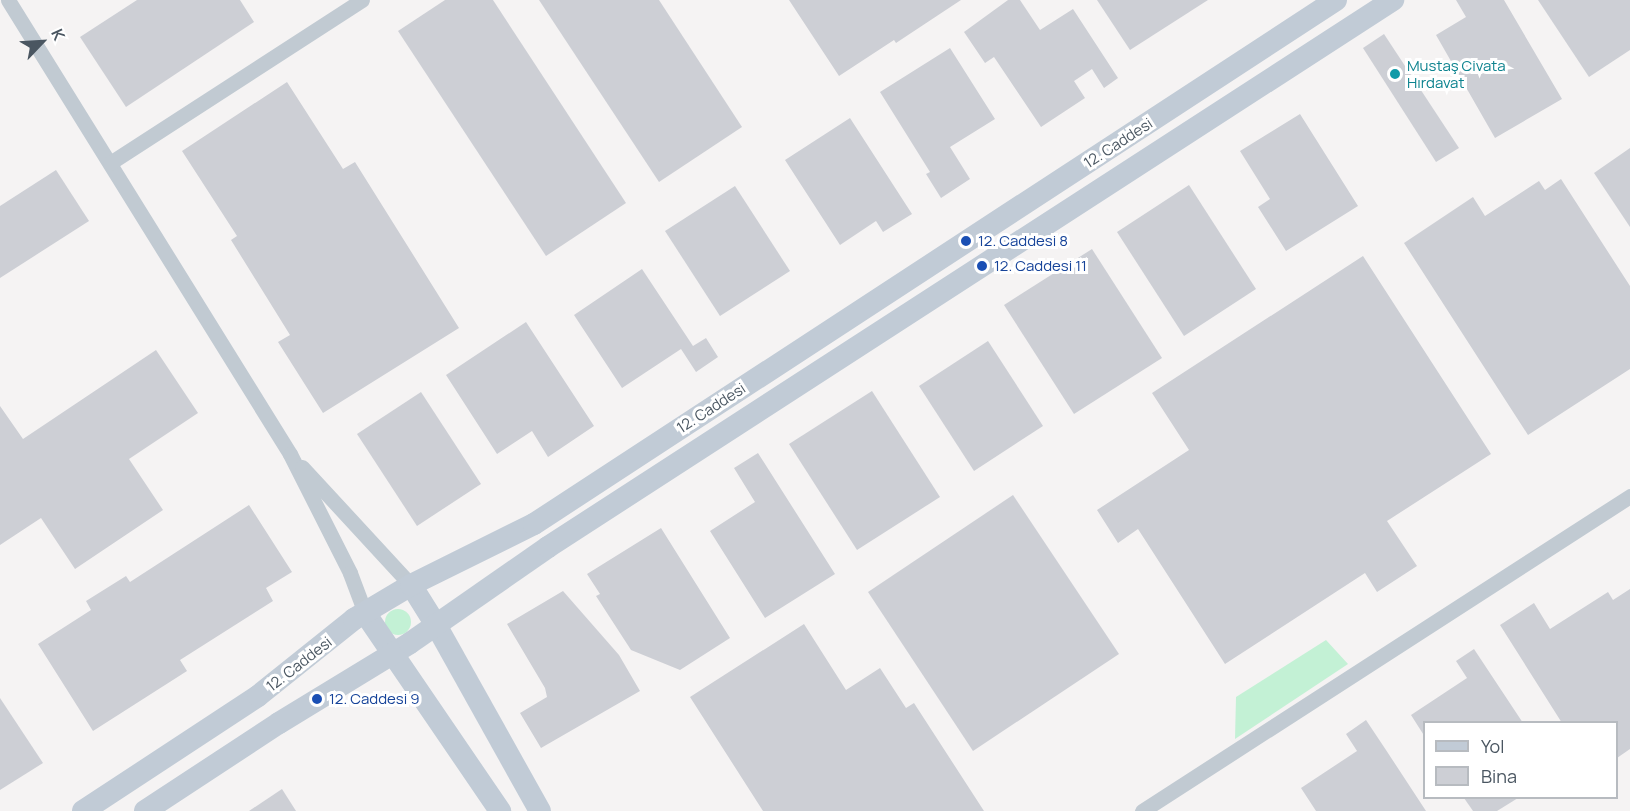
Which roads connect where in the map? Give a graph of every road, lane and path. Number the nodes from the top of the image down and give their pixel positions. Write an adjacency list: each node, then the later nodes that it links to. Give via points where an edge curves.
1 (8, 0): 5 (street)
2 (362, 0): 5 (street)
3 (1336, 0): 8 (street, 12. Caddesi, via 534,524)
4 (1393, 0): 10 (street, 12. Caddesi, via 548,547)
5 (110, 163): 6 (street)
6 (290, 454): 8 (street); 9 (street, via 350,573)
7 (1630, 496): 16 (street)
8 (411, 585): 9 (street, 12. Caddesi); 10 (street)
9 (365, 613): 11 (street); 12 (street, 12. Caddesi, via 258,696)
10 (436, 625): 11 (street, 12. Caddesi); 15 (street)
11 (391, 654): 13 (street, 12. Caddesi); 14 (street)
12 (83, 811)
13 (145, 811)
14 (500, 811)
15 (540, 811)
16 (1142, 811)

